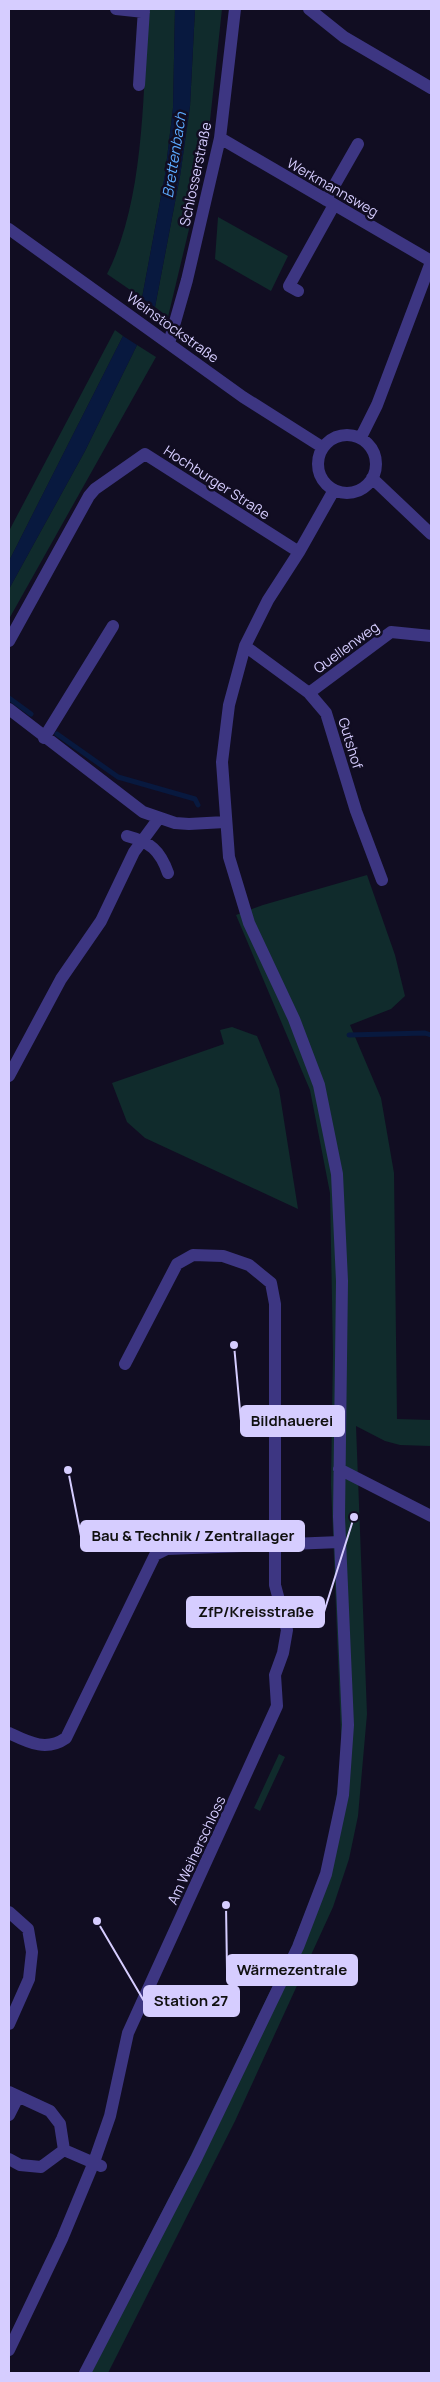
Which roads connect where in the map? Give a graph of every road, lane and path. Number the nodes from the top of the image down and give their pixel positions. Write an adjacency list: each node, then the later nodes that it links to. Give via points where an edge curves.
1 (116, 9): 4 (street)
2 (235, 9): 7 (street, Schlosserstraße)
3 (309, 9): 6 (street, via 344,37)
4 (144, 10): 5 (street)
5 (139, 85)
6 (431, 88)
7 (220, 138): 9 (street, Werkmannsweg); 13 (street, Schlosserstraße)
8 (358, 144): 9 (street)
9 (330, 202): 11 (street, Werkmannsweg); 12 (street, via 289,286)
10 (9, 229): 13 (street, Weinstockstraße)
11 (431, 262): 14 (street, via 377,405)
12 (298, 291)
13 (169, 343): 15 (street, Weinstockstraße, via 243,397)
14 (360, 437): 15 (street, via 340,435); 16 (street, via 375,454 376,467)
15 (322, 447): 17 (street, via 318,470 324,483)
16 (372, 478): 17 (street, via 365,487 354,492); 18 (street)
17 (334, 490): 19 (street)
18 (431, 534)
19 (299, 552): 22 (street, Hochburger Straße, via 145,454 95,488 89,496); 23 (street, via 268,600)
20 (113, 626): 26 (street)
21 (431, 636): 24 (street, Quellenweg, via 391,632)
22 (9, 641)
23 (245, 646): 24 (street, Gutshof); 28 (street, via 224,731)
24 (310, 692): 32 (street, Gutshof, via 326,713)
25 (9, 709): 26 (street)
26 (44, 738): 27 (street, via 136,808)
27 (159, 818): 28 (street, via 189,824); 30 (street)
28 (225, 822): 35 (street, via 229,856 249,923 307,1052 319,1085 333,1149 340,1202 342,1281)
29 (127, 836): 30 (street)
30 (143, 840): 31 (street, via 161,855); 33 (street, via 101,921 61,979)
31 (168, 873)
32 (382, 880)
33 (9, 1076)
34 (125, 1364): 39 (street, Am Weiherschloss, via 177,1264 193,1255 224,1256 249,1265 271,1283 275,1304)
35 (339, 1468): 36 (street); 38 (street)
36 (431, 1516)
37 (161, 1531): 40 (street)
38 (340, 1542): 39 (street); 50 (street, via 348,1725 344,1795 326,1874 298,1947 201,2150)
39 (274, 1546): 40 (street); 48 (street, Am Weiherschloss, via 274,1585 287,1630 275,1676 276,1706 173,1948 128,2033)
40 (167, 1548): 41 (street, via 155,1556 112,1634 66,1738 58,1744 38,1745)
41 (9, 1733)
42 (9, 1912): 43 (street, via 28,1929 32,1952 29,1979)
43 (9, 2024)
44 (14, 2095): 45 (street); 46 (street, via 50,2112 60,2124)
45 (9, 2115)
46 (64, 2150): 47 (street, via 41,2168); 48 (street)
47 (9, 2160)
48 (97, 2164): 49 (street, Am Weiherschloss)
49 (9, 2350)
50 (86, 2373)

